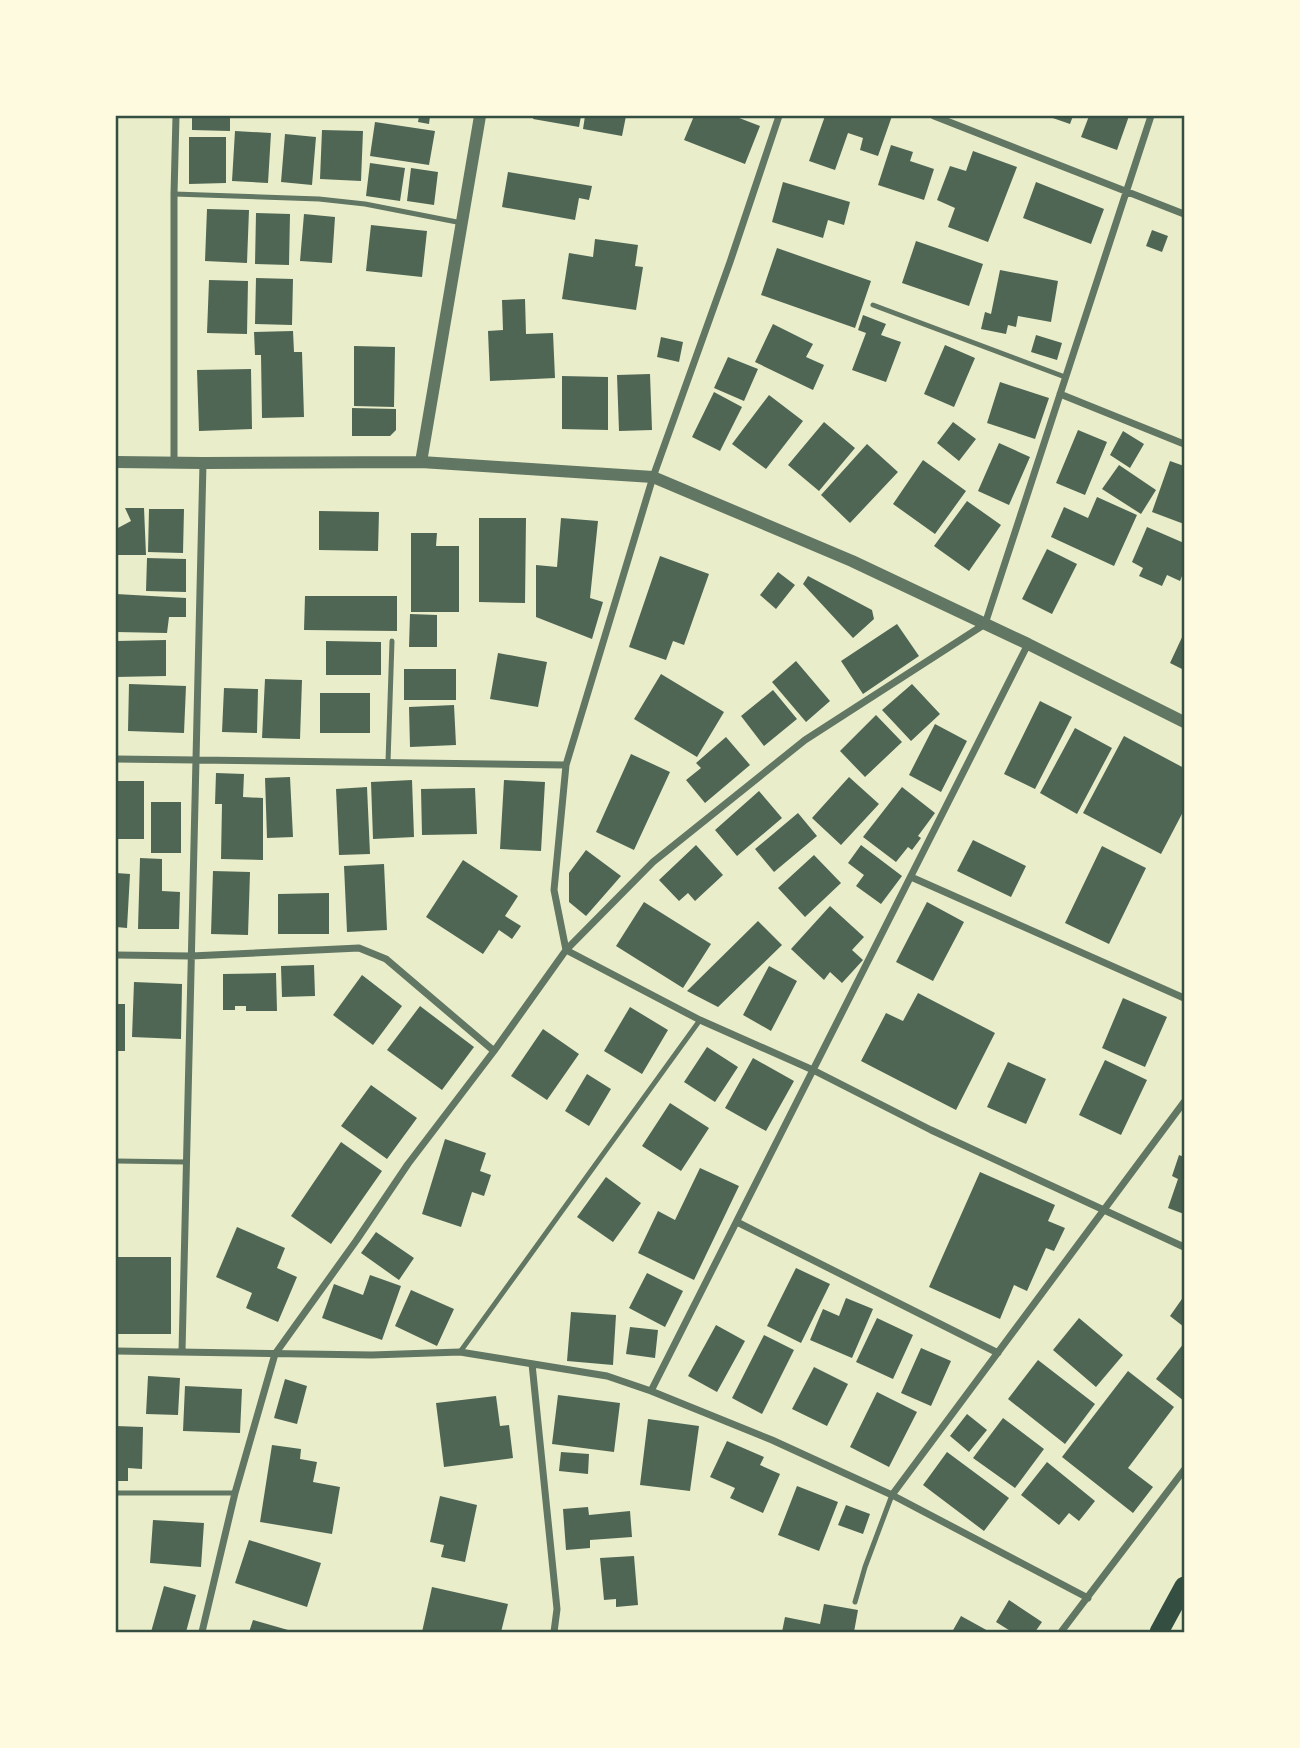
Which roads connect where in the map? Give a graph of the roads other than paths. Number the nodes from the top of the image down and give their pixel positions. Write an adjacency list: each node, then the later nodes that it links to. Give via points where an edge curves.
1 (176, 116): 7 (street)
2 (480, 116): 9 (street)
3 (779, 116): 18 (street)
4 (934, 116): 6 (street)
5 (1151, 116): 6 (street)
6 (1126, 191): 8 (street); 11 (street)
7 (174, 194): 9 (lane, via 318,199); 15 (street)
8 (1185, 214)
9 (462, 223): 16 (street)
10 (873, 305): 11 (lane)
11 (1065, 377): 12 (street)
12 (1060, 394): 13 (street); 19 (street)
13 (1185, 444)
14 (116, 462): 15 (street)
15 (174, 462): 17 (street)
16 (421, 462): 17 (street); 18 (street)
17 (203, 463): 24 (street)
18 (653, 477): 19 (street, via 852,561); 26 (street)
19 (985, 624): 21 (street); 28 (street, via 805,740 653,862)
20 (392, 641): 25 (lane)
21 (1028, 644): 22 (street); 27 (street)
22 (1185, 722)
23 (116, 759): 24 (street)
24 (196, 760): 25 (street); 30 (street)
25 (388, 762): 26 (street)
26 (566, 765): 28 (street, via 554,890)
27 (911, 877): 31 (street); 34 (street)
28 (566, 950): 32 (street); 33 (street)
29 (116, 955): 30 (street)
30 (191, 956): 33 (street, via 359,948 386,959); 37 (street)
31 (1185, 998)
32 (700, 1020): 34 (street); 43 (lane)
33 (494, 1051): 45 (street, via 408,1164)
34 (813, 1070): 38 (street); 39 (street)
35 (1185, 1102): 38 (street)
36 (116, 1161): 37 (lane)
37 (186, 1162): 42 (street)
38 (1104, 1210): 40 (street); 44 (street)
39 (737, 1222): 44 (street); 47 (street)
40 (1185, 1247)
41 (116, 1351): 42 (street)
42 (181, 1352): 45 (street)
43 (460, 1352): 45 (street); 46 (street)
44 (998, 1353): 51 (street)
45 (275, 1354): 50 (street)
46 (532, 1364): 47 (street, via 607,1376); 56 (street, via 557,1609)
47 (652, 1391): 51 (street)
48 (1185, 1469): 53 (street)
49 (116, 1493): 50 (lane)
50 (235, 1493): 55 (street)
51 (892, 1495): 53 (street); 54 (lane)
52 (1185, 1586): 58 (highway)
53 (1088, 1598): 57 (street)
54 (855, 1602)
55 (202, 1633)
56 (554, 1633)
57 (1061, 1633)
58 (1159, 1633)

